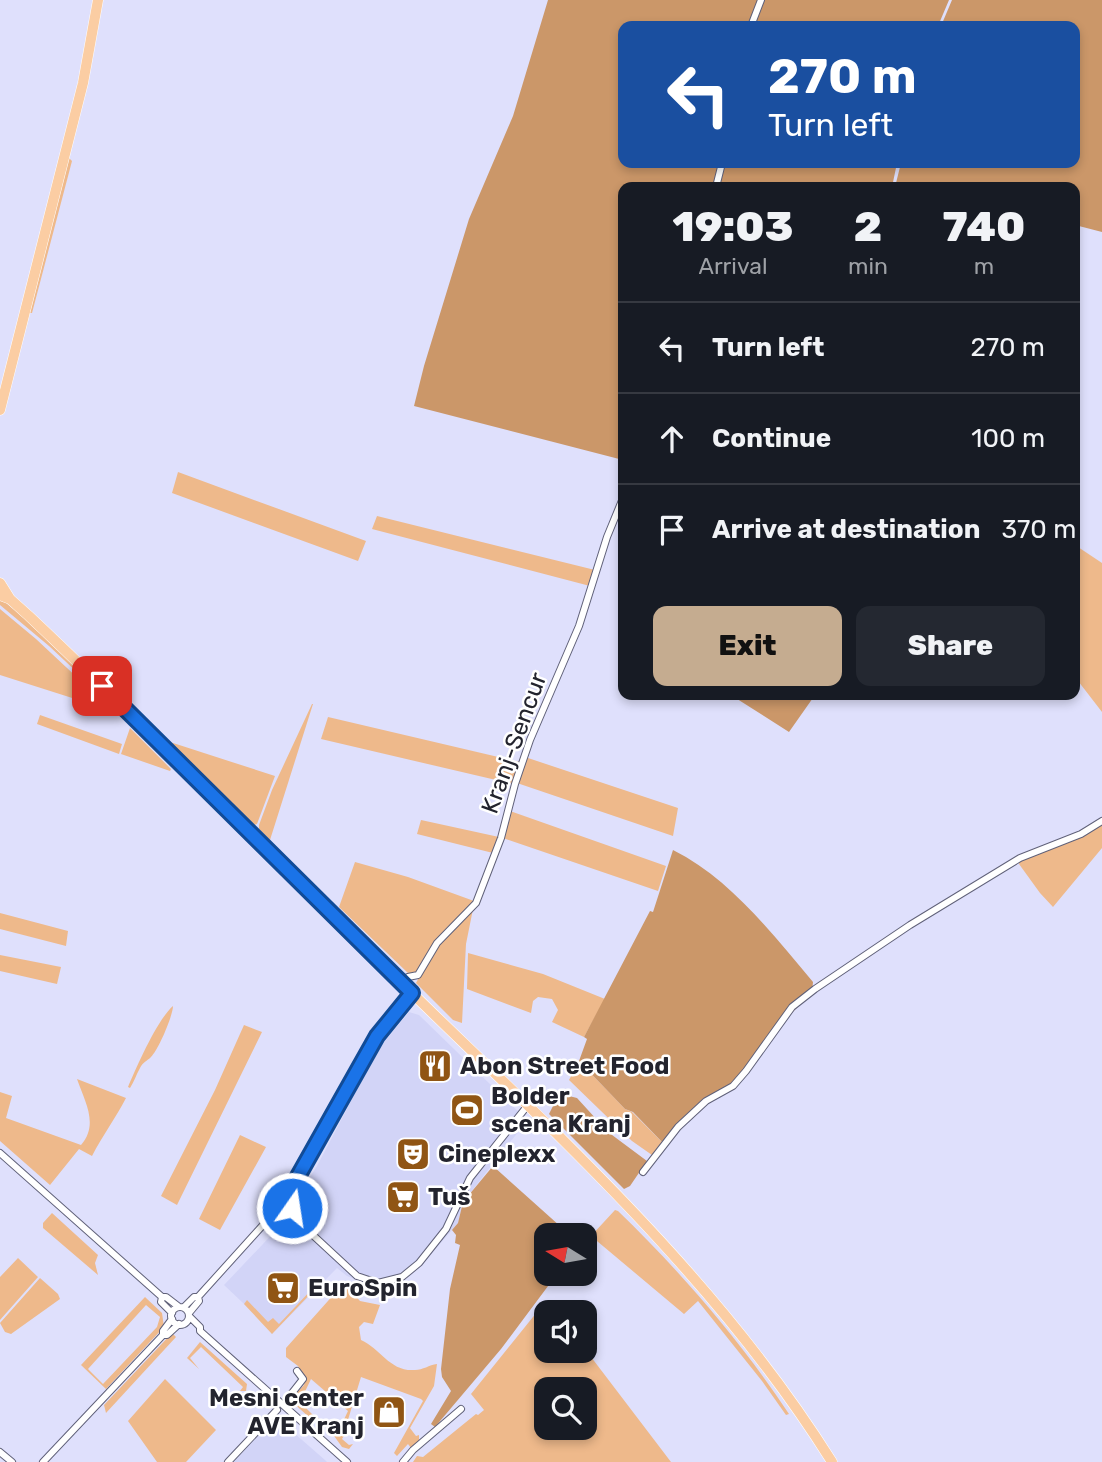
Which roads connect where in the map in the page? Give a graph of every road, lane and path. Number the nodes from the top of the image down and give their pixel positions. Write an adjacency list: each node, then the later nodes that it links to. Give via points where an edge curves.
1 (98, 0): 4 (main road, via 83,83)
2 (761, 0): 3 (street)
3 (753, 21)
4 (0, 410)
5 (618, 510): 8 (street, Kranj-Sencur, via 579,626 530,740 476,903 437,943 418,975)
6 (3, 591): 9 (main road)
7 (1102, 821): 12 (street, via 1020,858 815,989 792,1007 733,1086 706,1101 678,1127)
8 (408, 977)
9 (412, 993): 10 (main road); 13 (street, via 377,1036)
10 (528, 1105): 14 (street, via 470,1178 446,1230 402,1277 378,1283 357,1276); 27 (main road, via 638,1214 703,1287 771,1371)
11 (0, 1153): 16 (street)
12 (643, 1172)
13 (287, 1196): 14 (street, via 292,1204); 15 (street, via 271,1199)
14 (289, 1213): 15 (street)
15 (273, 1214): 17 (street, via 199,1301)
16 (162, 1297): 17 (street); 18 (street)
17 (185, 1311): 18 (street); 19 (street); 20 (street)
18 (172, 1316): 19 (street); 21 (street)
19 (182, 1324): 20 (street); 21 (street)
20 (200, 1331): 31 (street)
21 (163, 1335): 29 (street)
22 (297, 1371): 23 (street, via 303,1379)
23 (288, 1398)
24 (461, 1409): 32 (street)
25 (276, 1410): 30 (street)
26 (0, 1452): 28 (street)
27 (831, 1461)
28 (12, 1462)
29 (43, 1462)
30 (228, 1462)
31 (347, 1462)
32 (403, 1462)

